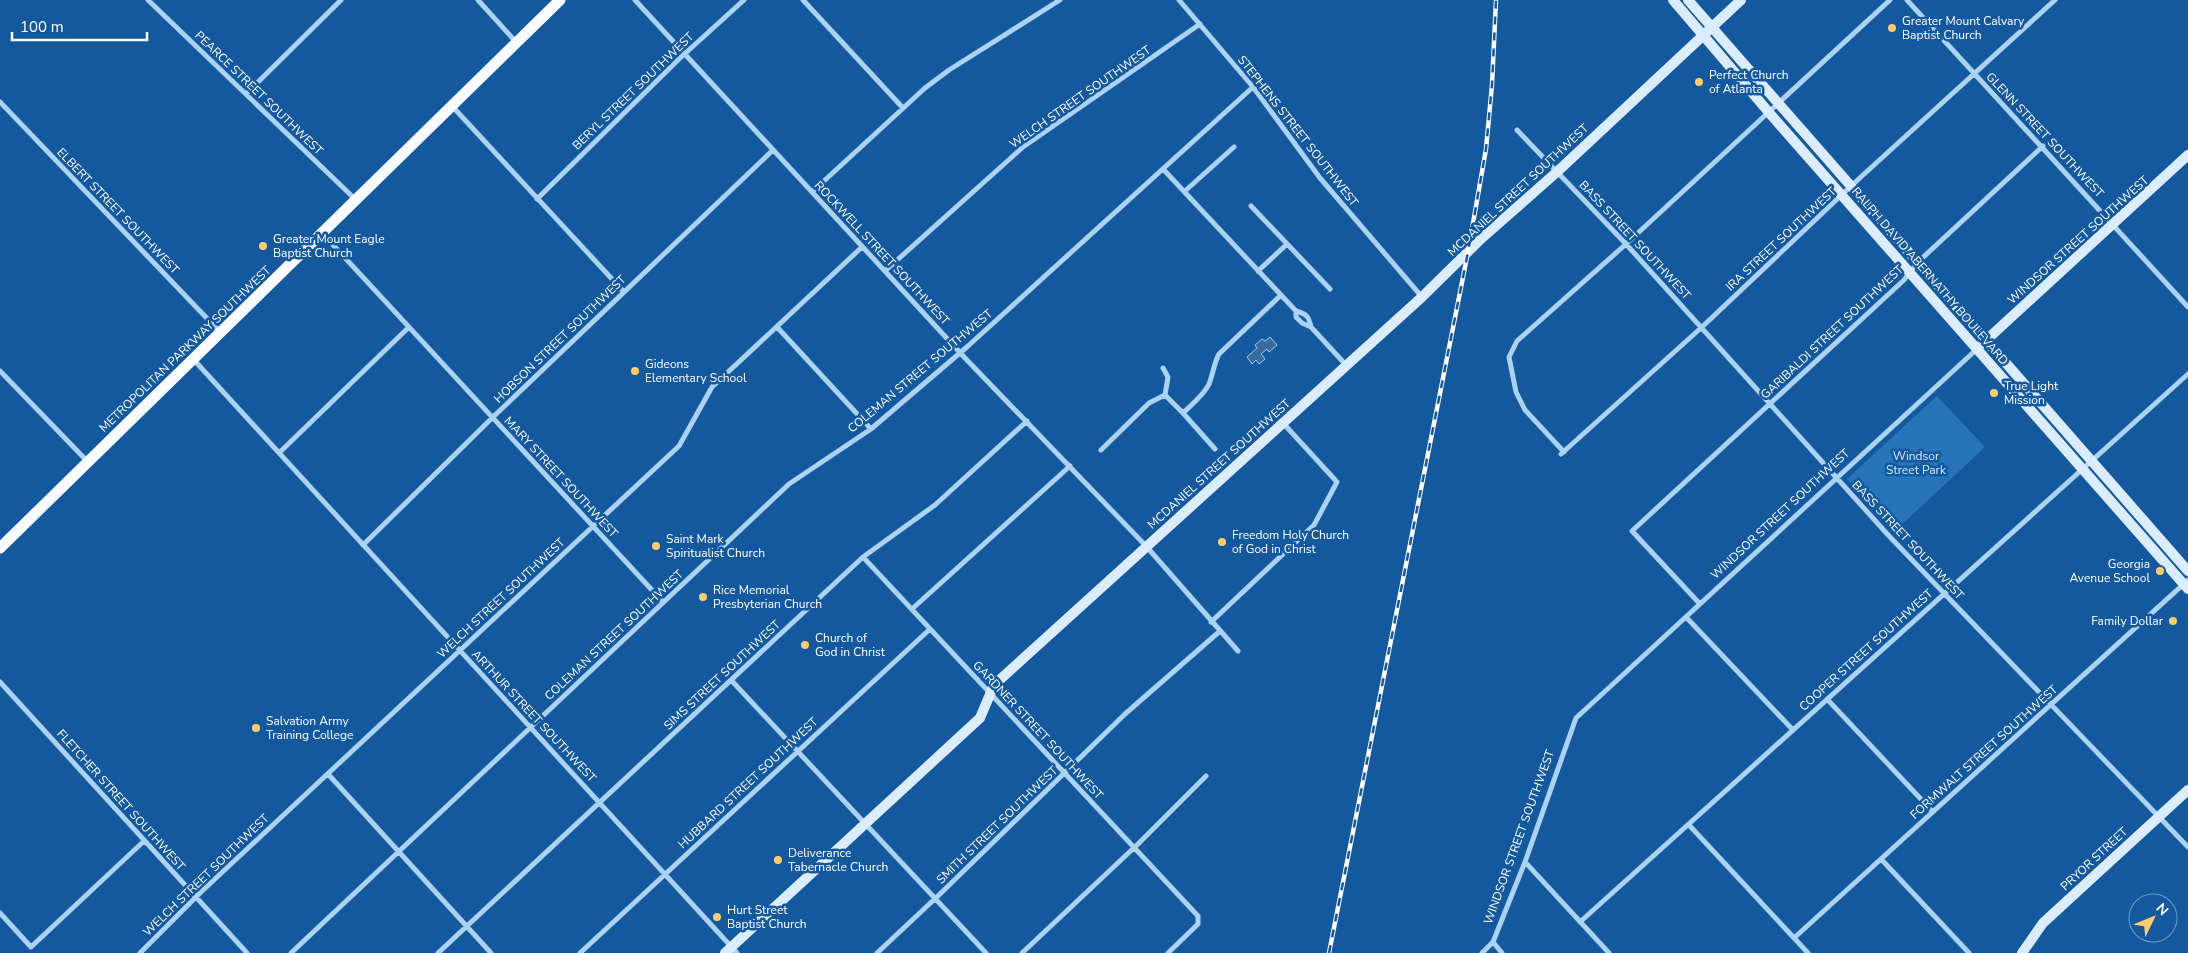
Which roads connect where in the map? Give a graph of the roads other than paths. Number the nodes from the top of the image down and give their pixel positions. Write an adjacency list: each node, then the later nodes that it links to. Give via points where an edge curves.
1 (148, 0): 23 (street, PEARCE STREET SOUTHWEST)
2 (340, 0): 23 (street)
3 (478, 0): 19 (street)
4 (560, 0): 19 (main road, METROPOLITAN PARKWAY SOUTHWEST)
5 (635, 0): 20 (street, ROCKWELL STREET SOUTHWEST)
6 (744, 0): 20 (street, BERYL STREET SOUTHWEST)
7 (803, 0): 27 (street)
8 (1060, 0): 27 (street, via 949,70)
9 (1178, 0): 16 (street, STEPHENS STREET SOUTHWEST)
10 (1673, 0): 18 (main road, RALPH DAVID ABERNATHY BOULEVARD)
11 (1688, 0): 17 (main road, RALPH DAVID ABERNATHY BOULEVARD)
12 (1741, 0): 17 (main road, MCDANIEL STREET SOUTHWEST)
13 (1890, 0): 25 (street)
14 (1907, 0): 21 (street, GLENN STREET SOUTHWEST)
15 (2055, 0): 21 (street, IRA STREET SOUTHWEST)
16 (1200, 24): 22 (street, STEPHENS STREET SOUTHWEST); 49 (street, WELCH STREET SOUTHWEST, via 1023,147)
17 (1711, 27): 18 (main road, MCDANIEL STREET SOUTHWEST); 25 (main road, RALPH DAVID ABERNATHY BOULEVARD)
18 (1703, 34): 28 (main road, RALPH DAVID ABERNATHY BOULEVARD); 35 (main road, MCDANIEL STREET SOUTHWEST)
19 (517, 42): 26 (main road, METROPOLITAN PARKWAY SOUTHWEST)
20 (685, 54): 32 (street, ROCKWELL STREET SOUTHWEST); 40 (street, BERYL STREET SOUTHWEST)
21 (1975, 73): 30 (street, GLENN STREET SOUTHWEST); 36 (street, IRA STREET SOUTHWEST)
22 (1253, 87): 34 (street, COLEMAN STREET SOUTHWEST); 55 (street, STEPHENS STREET SOUTHWEST, via 1320,178)
23 (246, 94): 41 (street, PEARCE STREET SOUTHWEST)
24 (0, 102): 62 (street, ELBERT STREET SOUTHWEST)
25 (1779, 103): 28 (street); 36 (main road, RALPH DAVID ABERNATHY BOULEVARD)
26 (452, 106): 40 (street); 41 (main road, METROPOLITAN PARKWAY SOUTHWEST)
27 (903, 108): 38 (street)
28 (1769, 113): 39 (main road, RALPH DAVID ABERNATHY BOULEVARD); 45 (street)
29 (1517, 130): 35 (street, BASS STREET SOUTHWEST)
30 (2043, 146): 43 (street, GLENN STREET SOUTHWEST); 48 (street, GARIBALDI STREET SOUTHWEST)
31 (1234, 147): 37 (street)
32 (774, 150): 38 (street, ROCKWELL STREET SOUTHWEST); 53 (street, HOBSON STREET SOUTHWEST)
33 (2188, 155): 43 (main road, WINDSOR STREET SOUTHWEST)
34 (1163, 169): 37 (street); 65 (street, COLEMAN STREET SOUTHWEST)
35 (1558, 171): 45 (street, BASS STREET SOUTHWEST); 55 (main road, MCDANIEL STREET SOUTHWEST, via 1482,238)
36 (1851, 186): 39 (street, IRA STREET SOUTHWEST); 48 (main road, RALPH DAVID ABERNATHY BOULEVARD)
37 (1185, 191): 50 (street)
38 (812, 192): 47 (street, ROCKWELL STREET SOUTHWEST)
39 (1842, 195): 51 (main road, RALPH DAVID ABERNATHY BOULEVARD); 61 (street, IRA STREET SOUTHWEST)
40 (537, 199): 53 (street)
41 (357, 200): 44 (main road, METROPOLITAN PARKWAY SOUTHWEST)
42 (1251, 206): 46 (street)
43 (2114, 225): 56 (street, GLENN STREET SOUTHWEST); 63 (main road, WINDSOR STREET SOUTHWEST)
44 (322, 234): 58 (street, MARY STREET SOUTHWEST); 62 (main road, METROPOLITAN PARKWAY SOUTHWEST)
45 (1626, 244): 61 (street, BASS STREET SOUTHWEST); 61 (street, IRA STREET SOUTHWEST, via 1517,341 1509,357 1516,392 1525,410 1562,453)
46 (1286, 245): 50 (street); 52 (street)
47 (862, 246): 49 (street, ROCKWELL STREET SOUTHWEST); 59 (street, WELCH STREET SOUTHWEST)
48 (1918, 262): 51 (street, GARIBALDI STREET SOUTHWEST); 63 (main road, RALPH DAVID ABERNATHY BOULEVARD)
49 (885, 271): 65 (street, ROCKWELL STREET SOUTHWEST)
50 (1258, 271): 54 (street)
51 (1911, 272): 64 (main road, RALPH DAVID ABERNATHY BOULEVARD); 72 (street, GARIBALDI STREET SOUTHWEST)
52 (1330, 289)
53 (624, 292): 74 (street, HOBSON STREET SOUTHWEST)
54 (1281, 295): 57 (street); 73 (street, via 1219,354 1209,385)
55 (1422, 297): 67 (main road, MCDANIEL STREET SOUTHWEST)
56 (2188, 307)
57 (1296, 311): 60 (street, via 1296,317); 60 (street, via 1310,317)
58 (409, 327): 74 (street, MARY STREET SOUTHWEST); 80 (street)
59 (776, 327): 77 (street); 86 (street, WELCH STREET SOUTHWEST, via 712,387 679,446)
60 (1311, 327): 67 (street)
61 (1702, 327): 72 (street, BASS STREET SOUTHWEST)
62 (221, 333): 66 (main road, METROPOLITAN PARKWAY SOUTHWEST)
63 (1987, 340): 64 (main road, WINDSOR STREET SOUTHWEST); 81 (main road, RALPH DAVID ABERNATHY BOULEVARD)
64 (1978, 349): 84 (main road, RALPH DAVID ABERNATHY BOULEVARD); 85 (street, WINDSOR STREET SOUTHWEST)
65 (960, 353): 75 (street, ROCKWELL STREET SOUTHWEST); 77 (street, COLEMAN STREET SOUTHWEST)
66 (194, 360): 80 (street, ARTHUR STREET SOUTHWEST); 82 (main road, METROPOLITAN PARKWAY SOUTHWEST)
67 (1346, 365): 76 (main road, MCDANIEL STREET SOUTHWEST)
68 (1163, 368): 71 (street, via 1168,377)
69 (0, 371): 82 (street)
70 (2188, 374): 81 (street, COOPER STREET SOUTHWEST)
71 (1165, 395): 73 (street); 79 (street, via 1150,403)
72 (1771, 404): 85 (street, BASS STREET SOUTHWEST); 95 (street, GARIBALDI STREET SOUTHWEST, via 1632,531)
73 (1183, 413): 78 (street)
74 (492, 418): 86 (street, MARY STREET SOUTHWEST); 87 (street, HOBSON STREET SOUTHWEST)
75 (1027, 421): 83 (street, ROCKWELL STREET SOUTHWEST); 90 (street, SIMS STREET SOUTHWEST, via 935,505)
76 (1283, 423): 88 (main road, MCDANIEL STREET SOUTHWEST); 98 (street, via 1337,482 1314,526)
77 (871, 429): 94 (street, COLEMAN STREET SOUTHWEST, via 789,484)
78 (1215, 449)
79 (1101, 450)
80 (278, 453): 87 (street, ARTHUR STREET SOUTHWEST)
81 (2092, 460): 84 (street, COOPER STREET SOUTHWEST); 91 (main road, RALPH DAVID ABERNATHY BOULEVARD)
82 (88, 463): 89 (main road, METROPOLITAN PARKWAY SOUTHWEST)
83 (1070, 466): 88 (street, ROCKWELL STREET SOUTHWEST); 96 (street)
84 (2082, 468): 92 (main road, RALPH DAVID ABERNATHY BOULEVARD); 93 (street, COOPER STREET SOUTHWEST)
85 (1838, 478): 93 (street, BASS STREET SOUTHWEST); 95 (street, WINDSOR STREET SOUTHWEST)
86 (593, 526): 94 (street, MARY STREET SOUTHWEST); 101 (street, WELCH STREET SOUTHWEST)
87 (363, 545): 101 (street, ARTHUR STREET SOUTHWEST)
88 (1146, 546): 98 (street, ROCKWELL STREET SOUTHWEST); 105 (main road, MCDANIEL STREET SOUTHWEST, via 994,686)
89 (0, 548)
90 (863, 557): 96 (street, GARDNER STREET SOUTHWEST); 103 (street, SIMS STREET SOUTHWEST)
91 (2188, 571)
92 (2186, 585): 107 (street, FORMWALT STREET SOUTHWEST)
93 (1942, 593): 106 (street, COOPER STREET SOUTHWEST); 107 (street, BASS STREET SOUTHWEST)
94 (663, 602): 108 (street, COLEMAN STREET SOUTHWEST)
95 (1700, 604): 97 (street, WINDSOR STREET SOUTHWEST)
96 (912, 609): 99 (street, GARDNER STREET SOUTHWEST)
97 (1686, 617): 109 (street); 125 (street, WINDSOR STREET SOUTHWEST, via 1576,718)
98 (1211, 622): 100 (street, ROCKWELL STREET SOUTHWEST)
99 (930, 629): 105 (street, GARDNER STREET SOUTHWEST); 110 (street, HUBBARD STREET SOUTHWEST)
100 (1220, 631): 102 (street, ROCKWELL STREET SOUTHWEST); 111 (street, SMITH STREET SOUTHWEST, via 1125,714)
101 (460, 650): 108 (street, ARTHUR STREET SOUTHWEST); 112 (street, WELCH STREET SOUTHWEST)
102 (1238, 651)
103 (731, 680): 110 (street); 115 (street, SIMS STREET SOUTHWEST)
104 (0, 682): 120 (street, FLETCHER STREET SOUTHWEST)
105 (990, 694): 111 (street, GARDNER STREET SOUTHWEST); 118 (main road, MCDANIEL STREET SOUTHWEST, via 980,718)
106 (1828, 699): 109 (street, COOPER STREET SOUTHWEST); 116 (street)
107 (2052, 704): 116 (street, FORMWALT STREET SOUTHWEST); 117 (street, BASS STREET SOUTHWEST)
108 (530, 727): 115 (street, ARTHUR STREET SOUTHWEST); 123 (street, COLEMAN STREET SOUTHWEST)
109 (1793, 730): 119 (street, COOPER STREET SOUTHWEST)
110 (798, 751): 118 (street); 126 (street, HUBBARD STREET SOUTHWEST)
111 (1065, 773): 121 (street, GARDNER STREET SOUTHWEST); 128 (street, SMITH STREET SOUTHWEST)
112 (328, 774): 123 (street); 127 (street, WELCH STREET SOUTHWEST)
113 (1206, 776): 121 (street)
114 (2188, 790): 117 (main road, PRYOR STREET)
115 (599, 803): 126 (street, ARTHUR STREET SOUTHWEST); 131 (street, SIMS STREET SOUTHWEST)
116 (1933, 812): 124 (street, FORMWALT STREET SOUTHWEST)
117 (2159, 816): 122 (street, BASS STREET SOUTHWEST); 150 (main road, PRYOR STREET, via 2043,923)
118 (865, 823): 128 (street); 134 (main road, MCDANIEL STREET SOUTHWEST)
119 (1690, 825): 130 (street, COOPER STREET SOUTHWEST); 132 (street)
120 (144, 840): 127 (street, FLETCHER STREET SOUTHWEST); 129 (street, via 30,947)
121 (1134, 847): 143 (street); 144 (street, GARDNER STREET SOUTHWEST, via 1198,916 1198,924)
122 (2188, 847)
123 (398, 852): 131 (street); 137 (street, COLEMAN STREET SOUTHWEST)
124 (1882, 859): 132 (street, FORMWALT STREET SOUTHWEST); 149 (street)
125 (1525, 862): 130 (street); 133 (street, WINDSOR STREET SOUTHWEST)
126 (665, 874): 134 (street, ARTHUR STREET SOUTHWEST); 140 (street, HUBBARD STREET SOUTHWEST)
127 (196, 897): 135 (street, WELCH STREET SOUTHWEST); 136 (street, FLETCHER STREET SOUTHWEST)
128 (936, 899): 141 (street, SMITH STREET SOUTHWEST); 142 (street)
129 (0, 913)
130 (1580, 922): 147 (street)
131 (467, 927): 138 (street, SIMS STREET SOUTHWEST); 139 (street)
132 (1794, 938): 148 (street)
133 (1493, 942): 145 (street, WINDSOR STREET SOUTHWEST); 146 (street)
134 (731, 951)
135 (140, 953)
136 (247, 953)
137 (291, 953)
138 (438, 953)
139 (491, 953)
140 (580, 953)
141 (877, 953)
142 (986, 953)
143 (1022, 953)
144 (1168, 953)
145 (1482, 953)
146 (1502, 953)
147 (1609, 953)
148 (1808, 953)
149 (1969, 953)
150 (2022, 953)

